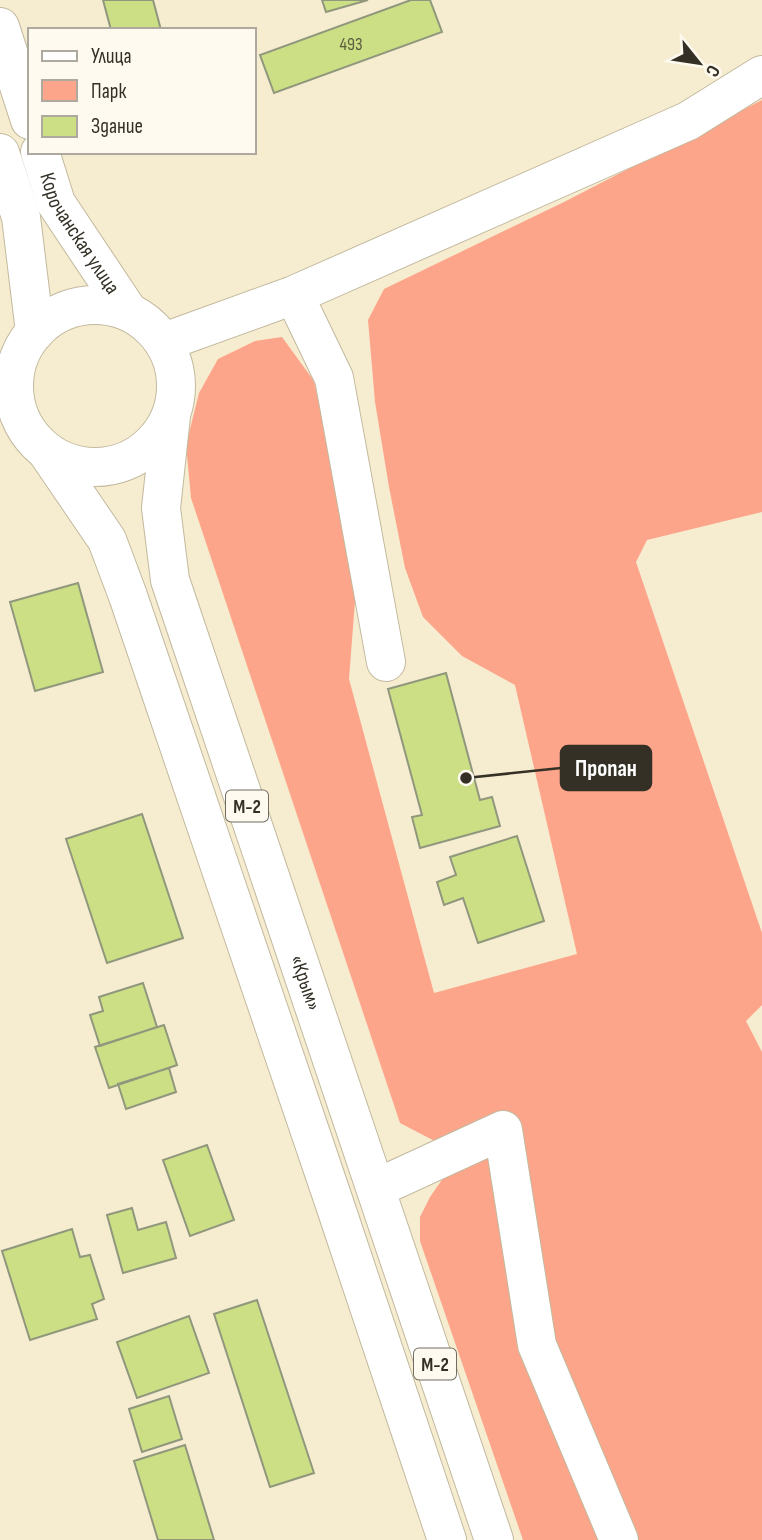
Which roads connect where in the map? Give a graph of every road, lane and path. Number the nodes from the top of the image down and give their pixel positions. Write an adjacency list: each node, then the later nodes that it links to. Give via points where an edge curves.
1 (0, 27): 3 (main road)
2 (762, 75): 6 (main road, via 688,121)
3 (28, 114)
4 (0, 153): 8 (main road, Корочанская улица, via 21,218)
5 (41, 154): 7 (main road, Корочанская улица, via 56,203)
6 (293, 295): 9 (main road); 13 (main road, via 334,378)
7 (128, 312): 8 (main road, via 103,305 78,307 54,316); 9 (main road, via 148,324)
8 (35, 332): 10 (main road, via 16,370)
9 (164, 342): 11 (main road, via 174,365 177,391)
10 (9, 415): 12 (main road)
11 (171, 416): 12 (main road, via 159,437 141,454 118,464 94,468 69,464); 14 (main road, «Крым» / М-2, via 161,508 170,580)
12 (47, 452): 15 (main road, М-2, via 107,540 128,596)
13 (386, 662)
14 (377, 1188): 16 (main road, «Крым» / М-2); 17 (main road, via 503,1130 537,1345)
15 (447, 1540)
16 (494, 1540)
17 (620, 1540)

